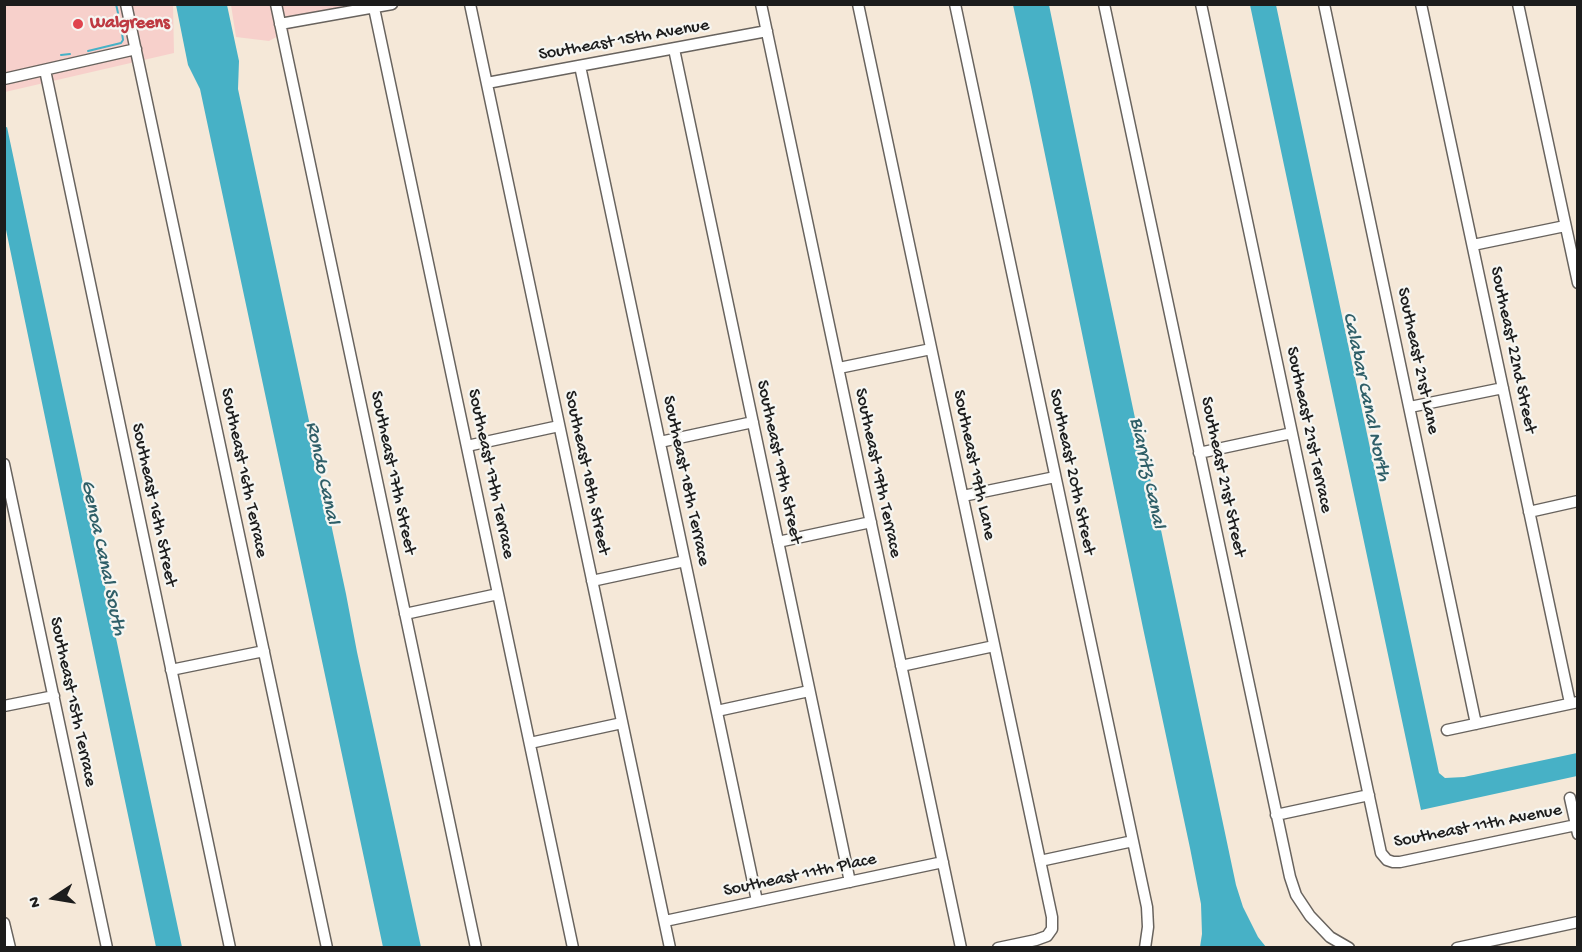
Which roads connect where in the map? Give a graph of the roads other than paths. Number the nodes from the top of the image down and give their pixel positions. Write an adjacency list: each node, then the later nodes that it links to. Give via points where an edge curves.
1 (126, 4): 16 (street, Southeast 16th Terrace)
2 (276, 4): 14 (street, Southeast 17th Street)
3 (392, 4): 13 (street)
4 (470, 4): 21 (street, Southeast 18th Street)
5 (761, 4): 15 (street, Southeast 19th Terrace)
6 (858, 4): 25 (street, Southeast 19th Lane)
7 (955, 4): 36 (street, Southeast 20th Street)
8 (1104, 4): 34 (street, Southeast 21st Street)
9 (1201, 4): 31 (street, Southeast 21st Terrace)
10 (1324, 4): 28 (street, Southeast 21st Lane)
11 (1421, 4): 23 (street, Southeast 22nd Street)
12 (1518, 4): 22 (street)
13 (374, 8): 14 (street); 33 (street, Southeast 17th Terrace)
14 (280, 24): 45 (street, Southeast 17th Street)
15 (767, 32): 17 (street, Southeast 15th Avenue); 26 (street, Southeast 19th Terrace)
16 (136, 49): 19 (street); 47 (street, Southeast 16th Terrace)
17 (674, 49): 18 (street, Southeast 15th Avenue); 29 (street, Southeast 19th Street)
18 (580, 66): 21 (street, Southeast 15th Avenue); 32 (street, Southeast 18th Terrace)
19 (45, 70): 20 (street); 49 (street, Southeast 16th Street)
20 (4, 79)
21 (487, 83): 30 (street, Southeast 18th Street)
22 (1565, 226): 23 (street); 24 (street)
23 (1473, 245): 27 (street, Southeast 22nd Street)
24 (1578, 283)
25 (931, 349): 26 (street); 37 (street, Southeast 19th Lane)
26 (839, 368): 40 (street, Southeast 19th Terrace)
27 (1503, 388): 28 (street); 39 (street, Southeast 22nd Street)
28 (1410, 407): 56 (street, Southeast 21st Lane)
29 (753, 422): 32 (street); 41 (street, Southeast 19th Street)
30 (559, 426): 33 (street); 43 (street, Southeast 18th Street)
31 (1292, 433): 34 (street); 59 (street, Southeast 21st Terrace)
32 (660, 442): 42 (street, Southeast 18th Terrace)
33 (467, 446): 44 (street, Southeast 17th Terrace)
34 (1199, 453): 61 (street, Southeast 21st Street)
35 (4, 464): 51 (street, Southeast 15th Terrace)
36 (1055, 477): 37 (street); 63 (street, Southeast 20th Street)
37 (963, 496): 46 (street, Southeast 19th Lane)
38 (1578, 501): 39 (street)
39 (1529, 512): 52 (street, Southeast 22nd Street)
40 (871, 522): 41 (street); 48 (street, Southeast 19th Terrace)
41 (778, 542): 50 (street, Southeast 19th Street)
42 (685, 561): 43 (street); 54 (street, Southeast 18th Terrace)
43 (592, 581): 55 (street, Southeast 18th Street)
44 (498, 594): 45 (street); 58 (street, Southeast 17th Terrace)
45 (405, 614): 76 (street, Southeast 17th Street)
46 (994, 646): 48 (street); 65 (street, Southeast 19th Lane)
47 (264, 651): 49 (street); 75 (street, Southeast 16th Terrace)
48 (901, 666): 66 (street, Southeast 19th Terrace)
49 (171, 670): 74 (street, Southeast 16th Street)
50 (809, 691): 54 (street); 67 (street, Southeast 19th Street)
51 (54, 696): 53 (street); 73 (street, Southeast 15th Terrace)
52 (1574, 702): 56 (street)
53 (4, 706)
54 (717, 711): 68 (street, Southeast 18th Terrace)
55 (622, 723): 58 (street); 69 (street, Southeast 18th Street)
56 (1476, 724): 57 (street)
57 (1447, 730)
58 (530, 743): 77 (street, Southeast 17th Terrace)
59 (1369, 795): 61 (street); 64 (street, Southeast 21st Terrace, via 1380,850)
60 (1570, 798): 62 (street)
61 (1276, 815): 82 (street, Southeast 21st Street, via 1296,895 1317,925)
62 (1577, 829): 64 (street, Southeast 11th Avenue, via 1400,862)
63 (1132, 842): 65 (street); 81 (street, Southeast 20th Street, via 1148,915)
64 (1388, 860)
65 (1040, 861): 80 (street, Southeast 19th Lane, via 1053,922 1050,932 1039,939)
66 (943, 862): 67 (street, Southeast 11th Place); 79 (street, Southeast 19th Terrace)
67 (850, 882): 68 (street, Southeast 11th Place)
68 (757, 901): 69 (street, Southeast 11th Place)
69 (665, 921): 78 (street, Southeast 18th Street)
70 (1578, 922): 83 (street)
71 (4, 923): 72 (street)
72 (10, 948)
73 (107, 948)
74 (230, 948)
75 (327, 948)
76 (476, 948)
77 (573, 948)
78 (670, 948)
79 (961, 948)
80 (998, 948)
81 (1145, 948)
82 (1349, 948)
83 (1457, 948)

